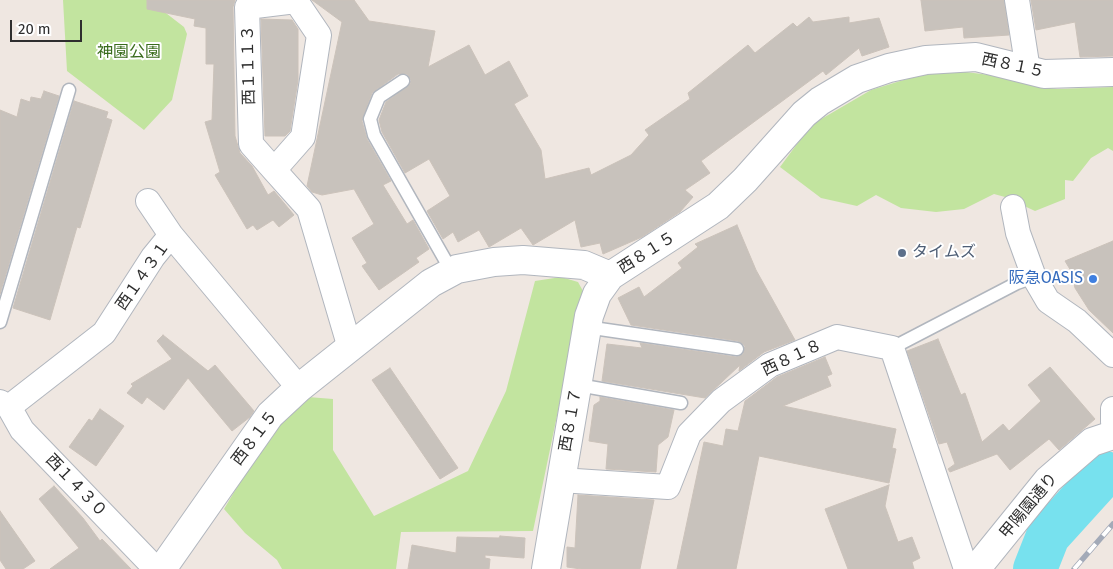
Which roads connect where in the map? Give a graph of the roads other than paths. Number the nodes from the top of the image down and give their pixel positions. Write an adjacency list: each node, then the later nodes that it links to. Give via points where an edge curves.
1 (1017, 0): 2 (street)
2 (1028, 70): 3 (street, 西８１５, via 1059,75); 11 (street, 西８１５, via 976,57 926,60 857,79 804,114 718,206)
3 (1113, 72)
4 (403, 81): 10 (lane, via 379,97 370,119 374,135)
5 (68, 90): 13 (lane)
6 (274, 170): 6 (street, 西１１１３, via 251,144 248,7 296,1 319,35 303,138); 15 (street, 西１１１３, via 309,209)
7 (148, 201): 9 (street)
8 (1013, 207): 12 (street, via 1018,233)
9 (172, 235): 20 (street, 西１４３１); 22 (street, 西１４３１, via 153,257 104,333)
10 (452, 272): 11 (street, 西８１５, via 494,262 523,260 584,265); 15 (street, 西８１５, via 418,293)
11 (610, 276): 14 (street, 西８１７, via 597,294)
12 (1034, 277): 16 (lane); 18 (street, via 1048,301 1077,321)
13 (0, 322)
14 (586, 327): 17 (lane); 19 (street, 西８１７)
15 (350, 348): 20 (street, 西８１５)
16 (892, 348): 26 (street, 西８１８, via 837,337 770,365 721,401 689,434 668,487); 30 (street)
17 (737, 349)
18 (1113, 356)
19 (578, 385): 21 (lane); 26 (street, 西８１７)
20 (299, 388): 28 (street, 西８１５, via 270,415)
21 (681, 403)
22 (5, 405): 27 (street, 西１４３０, via 22,430)
23 (1113, 409): 24 (street)
24 (1113, 422)
25 (1113, 435): 31 (street, 甲陽園通り, via 1092,442 1048,480)
26 (560, 480): 29 (street, 西８１７)
27 (156, 569)
28 (162, 569)
29 (546, 569)
30 (966, 569)
31 (976, 569)

